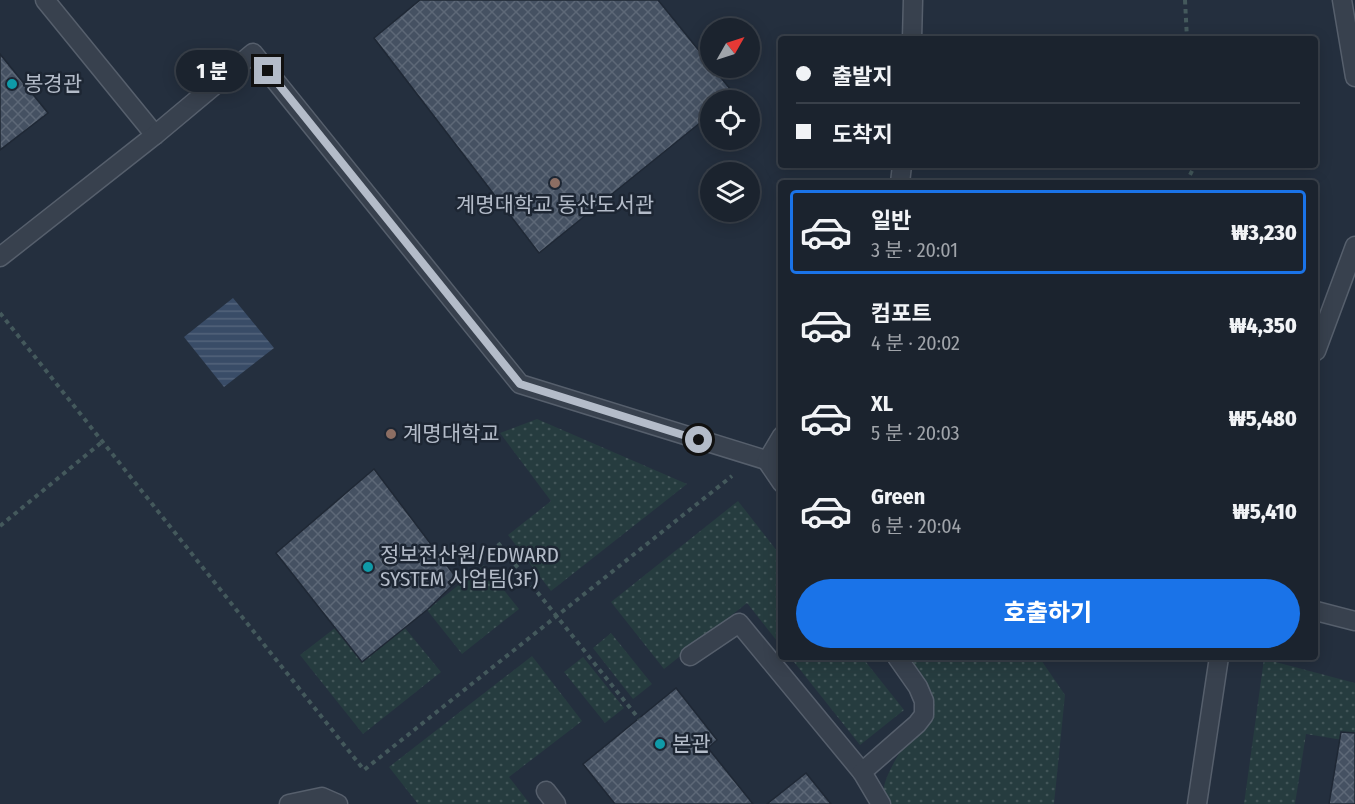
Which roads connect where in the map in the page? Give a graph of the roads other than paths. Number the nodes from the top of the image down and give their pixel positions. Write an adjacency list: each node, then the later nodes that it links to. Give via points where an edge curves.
1 (45, 0): 6 (lane)
2 (913, 0): 4 (lane)
3 (1342, 0): 5 (lane)
4 (912, 36)
5 (1355, 77)
6 (155, 135): 8 (lane); 10 (lane, via 253,53 520,384)
7 (1355, 246): 9 (lane)
8 (0, 257)
9 (1318, 346)
10 (774, 463)
11 (1318, 612): 12 (lane)
12 (1355, 621)
13 (690, 656): 16 (lane, via 739,623)
14 (899, 660): 16 (lane, via 924,700 924,715)
15 (1219, 660): 20 (lane)
16 (861, 772): 19 (lane)
17 (289, 804): 18 (lane, via 322,797)
18 (338, 804)
19 (881, 804)
20 (1197, 804)

